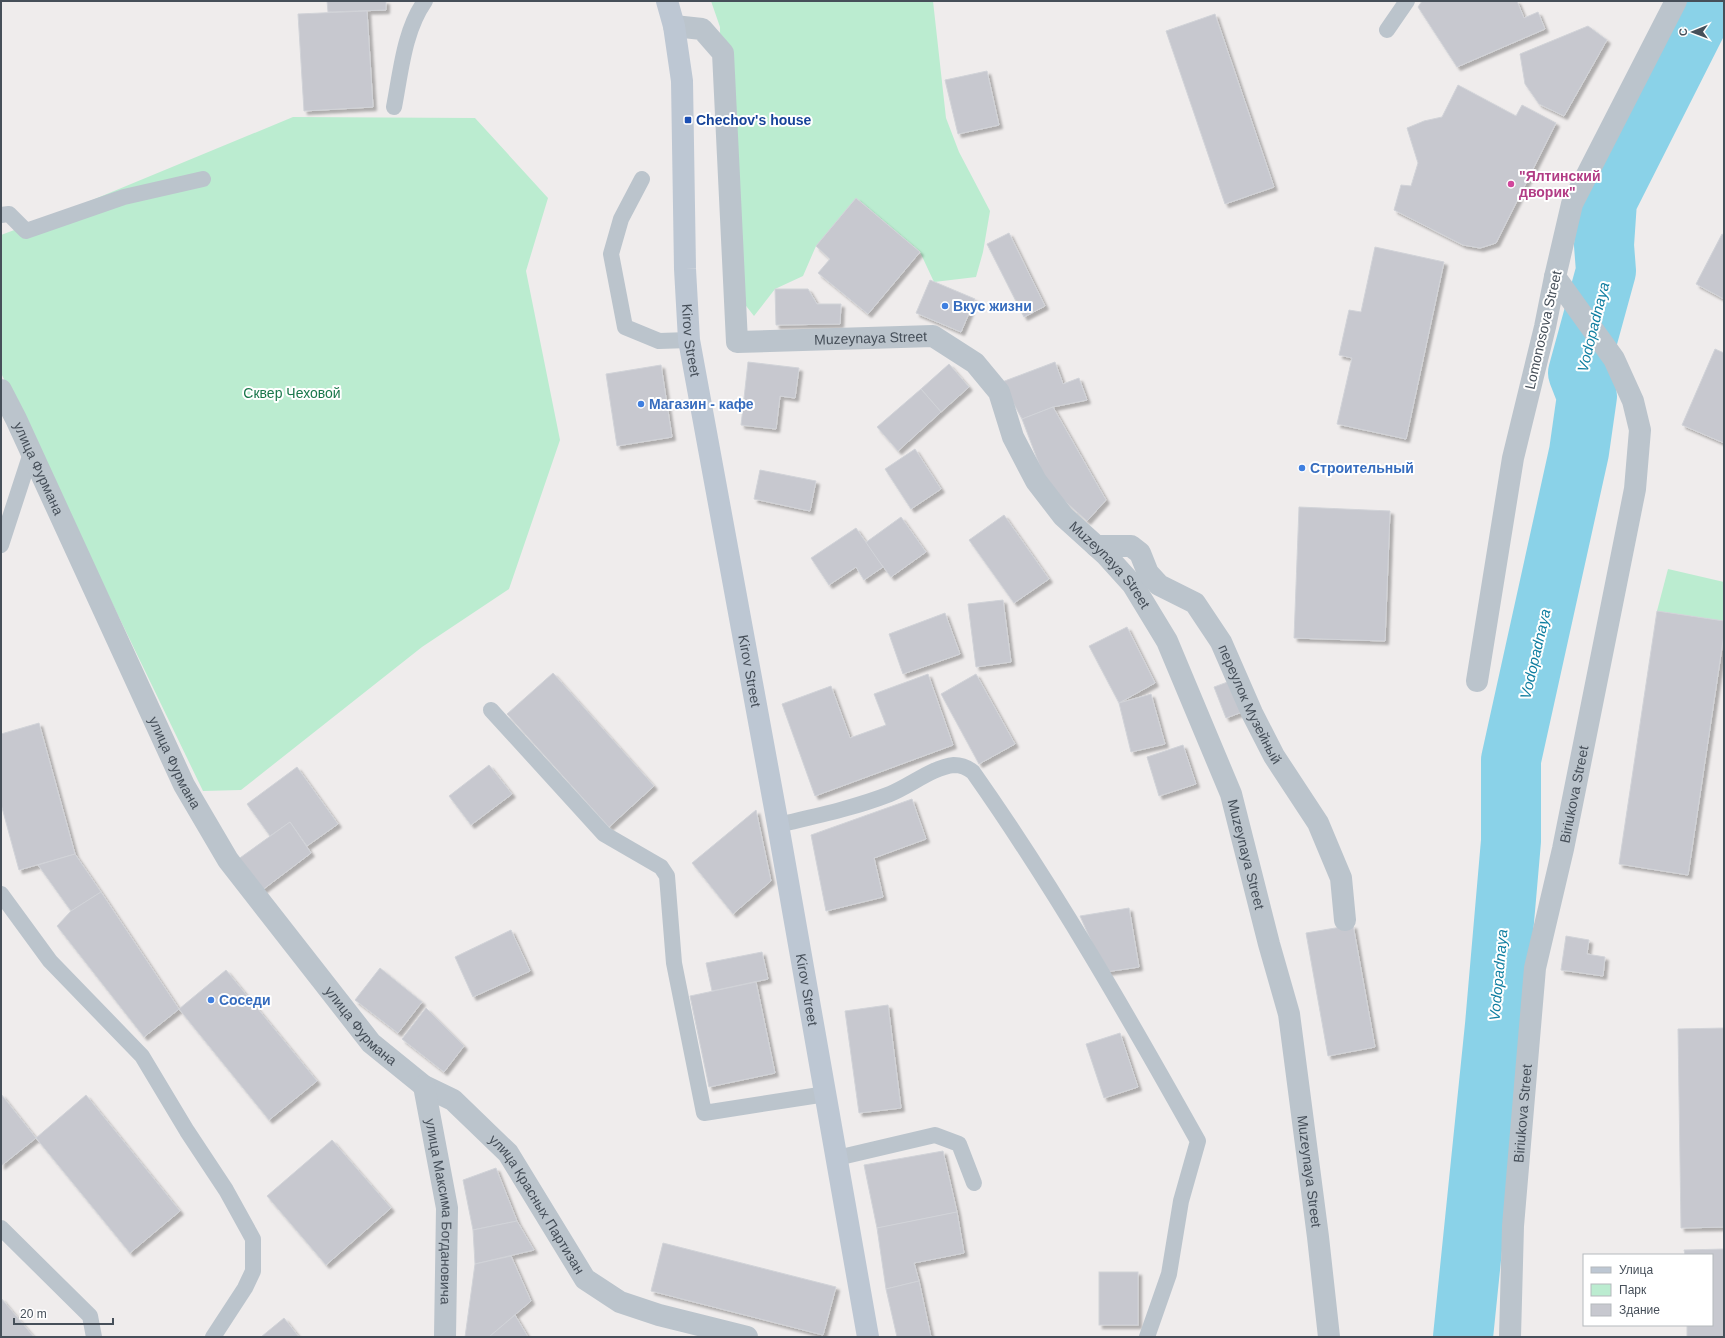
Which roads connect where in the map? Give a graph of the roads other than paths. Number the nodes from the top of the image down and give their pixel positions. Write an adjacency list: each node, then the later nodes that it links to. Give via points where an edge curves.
1 (425, 1): 7 (lane, via 417,12 407,41)
2 (667, 1): 5 (main road, Kirov Street)
3 (1407, 1): 6 (lane)
4 (1676, 1): 11 (street, Lomonosova Street, via 1572,204)
5 (674, 26): 12 (main road, Kirov Street, via 682,81 685,269); 17 (street, Muzeynaya Street, via 702,29 723,53 737,342 933,336 975,363 999,392 1013,437 1036,481 1063,516)
6 (1387, 30)
7 (394, 106)
8 (203, 179): 10 (lane, via 124,197 26,231 9,214)
9 (642, 179): 12 (lane, via 620,219 611,254 625,326 658,341)
10 (1, 215)
11 (1555, 278): 18 (street, Lomonosova Street, via 1513,458); 35 (street, Biriukova Street, via 1614,359 1633,401 1640,430 1635,489 1564,841 1535,968 1514,1226)
12 (689, 340): 20 (main road, Kirov Street)
13 (1, 390): 14 (street, улица Фурмана)
14 (8, 413): 15 (street, улица Фурмана)
15 (31, 453): 16 (lane); 23 (street, улица Фурмана, via 184,785 228,860 371,1043)
16 (1, 545)
17 (1096, 546): 22 (street, переулок Музейный, via 1131,546 1140,553 1148,573 1159,585 1195,603 1221,642 1274,756 1318,823 1341,878); 34 (street, Muzeynaya Street, via 1133,585 1167,641 1230,794 1289,1014)
18 (1477, 681)
19 (491, 710): 24 (lane, via 604,834 661,867 667,876 674,963 704,1112)
20 (778, 825): 24 (main road, Kirov Street); 33 (lane, via 871,800 946,767 961,766 974,772 1015,832 1131,1021 1198,1141 1181,1201 1169,1274)
21 (1, 894): 29 (lane, via 50,961 142,1056 226,1190 252,1239 253,1271)
22 (1345, 920)
23 (424, 1086): 30 (street, улица Максима Богдановича, via 447,1208); 31 (street, улица Красных Партизан, via 453,1100 508,1153 585,1279 620,1302 659,1315)
24 (826, 1094): 25 (main road, Kirov Street)
25 (837, 1158): 26 (lane, via 935,1135 959,1144); 32 (main road, Kirov Street)
26 (974, 1183)
27 (1, 1228): 28 (lane, via 90,1316)
28 (94, 1337)
29 (213, 1337)
30 (445, 1337)
31 (747, 1337)
32 (868, 1337)
33 (1147, 1337)
34 (1329, 1337)
35 (1510, 1337)

